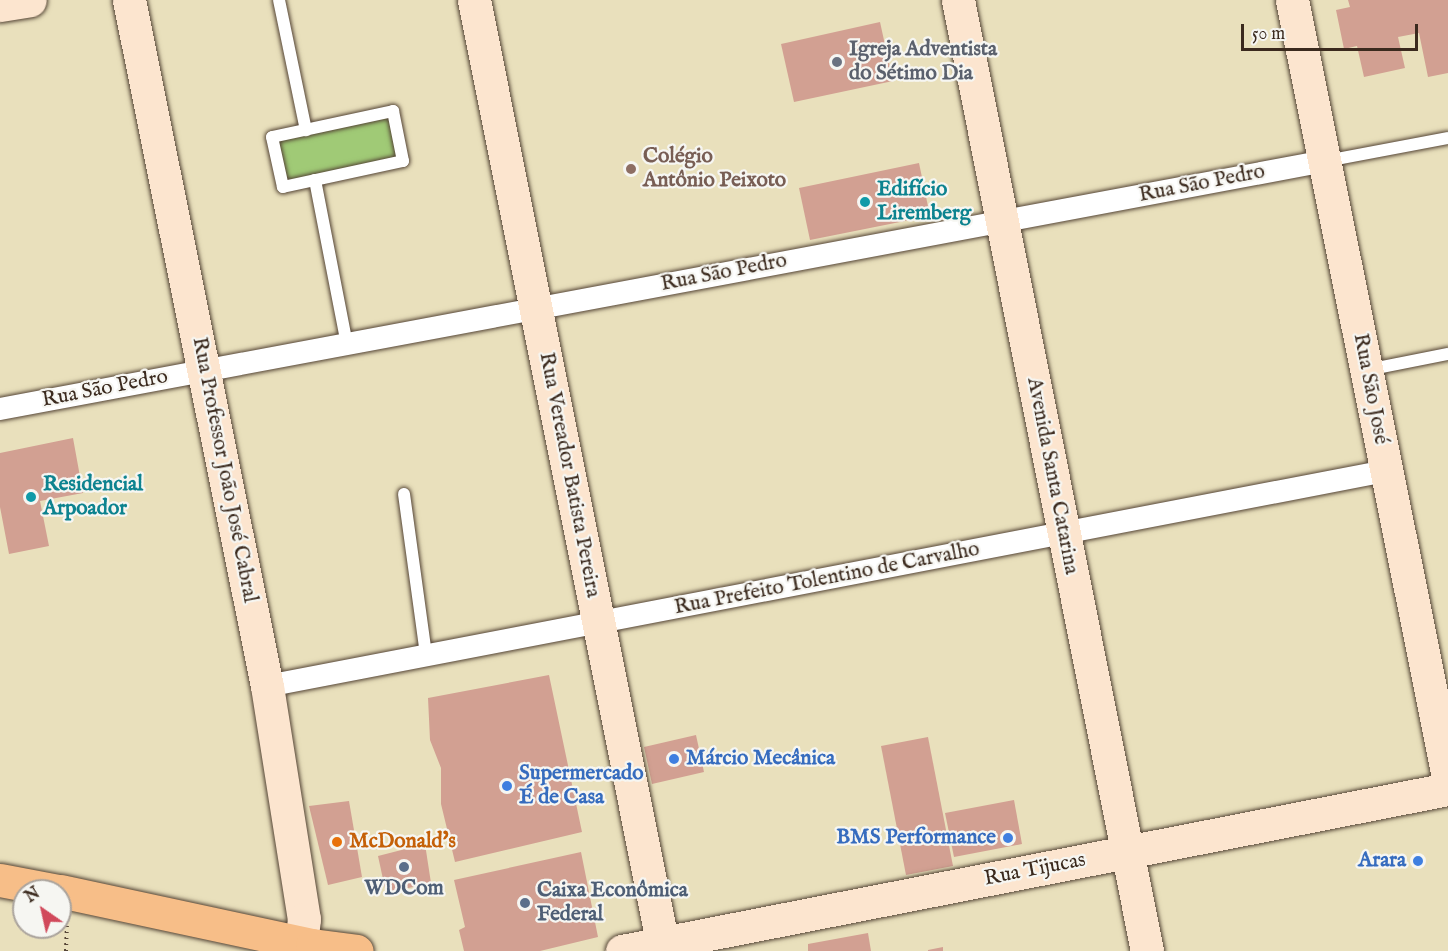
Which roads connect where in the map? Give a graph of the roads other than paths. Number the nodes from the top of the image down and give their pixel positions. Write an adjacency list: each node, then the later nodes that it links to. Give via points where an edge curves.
1 (30, 0): 7 (street)
2 (129, 0): 17 (street, Rua Professor João José Cabral)
3 (279, 0): 8 (lane)
4 (474, 0): 13 (street, Rua Vereador Batista Pereira)
5 (958, 0): 12 (street, Avenida Santa Catarina)
6 (1292, 0): 10 (street, Rua São José)
7 (0, 5)
8 (306, 130): 11 (lane, via 272,137 283,188); 11 (lane, via 393,111 404,161)
9 (1448, 138): 10 (lane, Rua São Pedro)
10 (1324, 161): 12 (street, Rua São Pedro); 16 (street, Rua São José)
11 (315, 180): 14 (lane)
12 (1002, 221): 13 (street, Rua São Pedro); 21 (street, Avenida Santa Catarina)
13 (536, 309): 14 (street, Rua São Pedro); 22 (street, Rua Vereador Batista Pereira)
14 (347, 344): 17 (street, Rua São Pedro)
15 (1448, 354): 16 (lane)
16 (1366, 370): 19 (street, Rua São José)
17 (204, 371): 18 (street, Rua São Pedro); 24 (street, Rua Professor João José Cabral)
18 (0, 409)
19 (1386, 471): 21 (street, Rua Prefeito Tolentino de Carvalho); 25 (street, Rua São José)
20 (404, 494): 23 (lane)
21 (1064, 533): 22 (street, Rua Prefeito Tolentino de Carvalho); 27 (street, Avenida Santa Catarina)
22 (598, 622): 23 (street, Rua Prefeito Tolentino de Carvalho); 30 (street, Rua Vereador Batista Pereira)
23 (426, 656): 24 (street, Rua Prefeito Tolentino de Carvalho)
24 (267, 686): 29 (street, Rua Professor João José Cabral, via 303,919)
25 (1448, 777)
26 (1448, 789): 27 (street, Rua Tijucas)
27 (1127, 852): 30 (street, Rua Tijucas); 33 (street, Avenida Santa Catarina)
28 (72, 894): 29 (main road)
29 (301, 947): 31 (main road)
30 (663, 947): 32 (street, Rua Tijucas)
31 (357, 951)
32 (622, 951)
33 (1147, 951)

